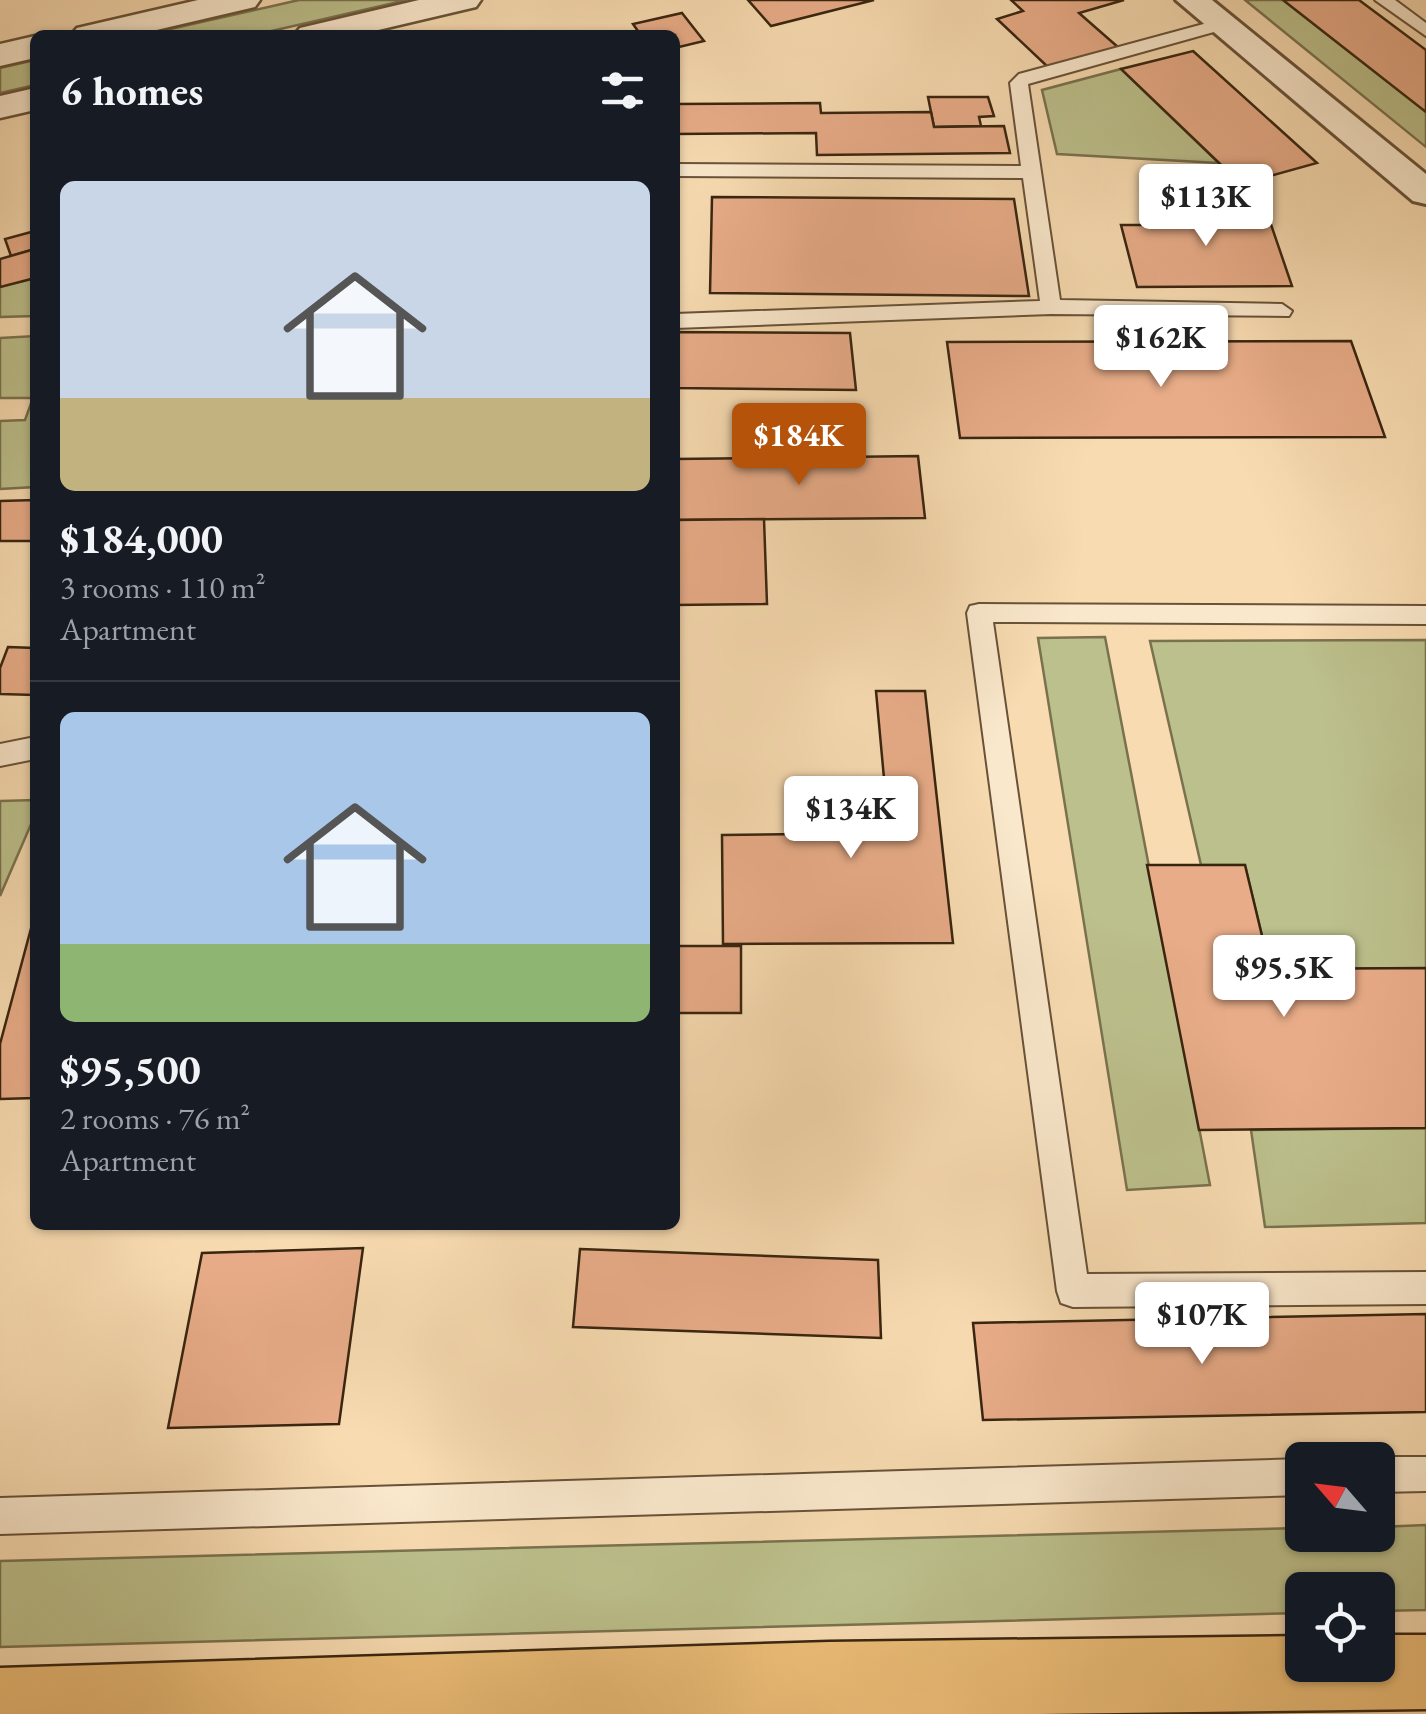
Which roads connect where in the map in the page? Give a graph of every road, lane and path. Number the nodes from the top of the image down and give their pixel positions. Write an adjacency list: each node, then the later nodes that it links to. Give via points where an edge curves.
1 (243, 0): 6 (street)
2 (464, 0): 7 (street)
3 (1192, 0): 5 (street)
4 (1384, 0): 8 (lane)
5 (1222, 24): 14 (lane, via 1025,78 1018,87); 15 (street)
6 (111, 30)
7 (334, 30)
8 (1426, 31)
9 (30, 48): 10 (street)
10 (0, 55)
11 (30, 100): 12 (street)
12 (0, 107)
13 (680, 170): 14 (lane)
14 (1031, 172): 16 (lane)
15 (1426, 193)
16 (1050, 307): 17 (lane); 18 (lane)
17 (1282, 311)
18 (680, 321)
19 (1426, 615): 22 (lane, via 979,613 1073,1291)
20 (30, 749): 21 (lane)
21 (0, 755)
22 (1426, 1288)
23 (1426, 1474): 24 (lane)
24 (1395, 1475)
25 (1285, 1478): 26 (lane)
26 (0, 1516)
27 (1426, 1672): 28 (main road, via 828,1680)
28 (0, 1706)

